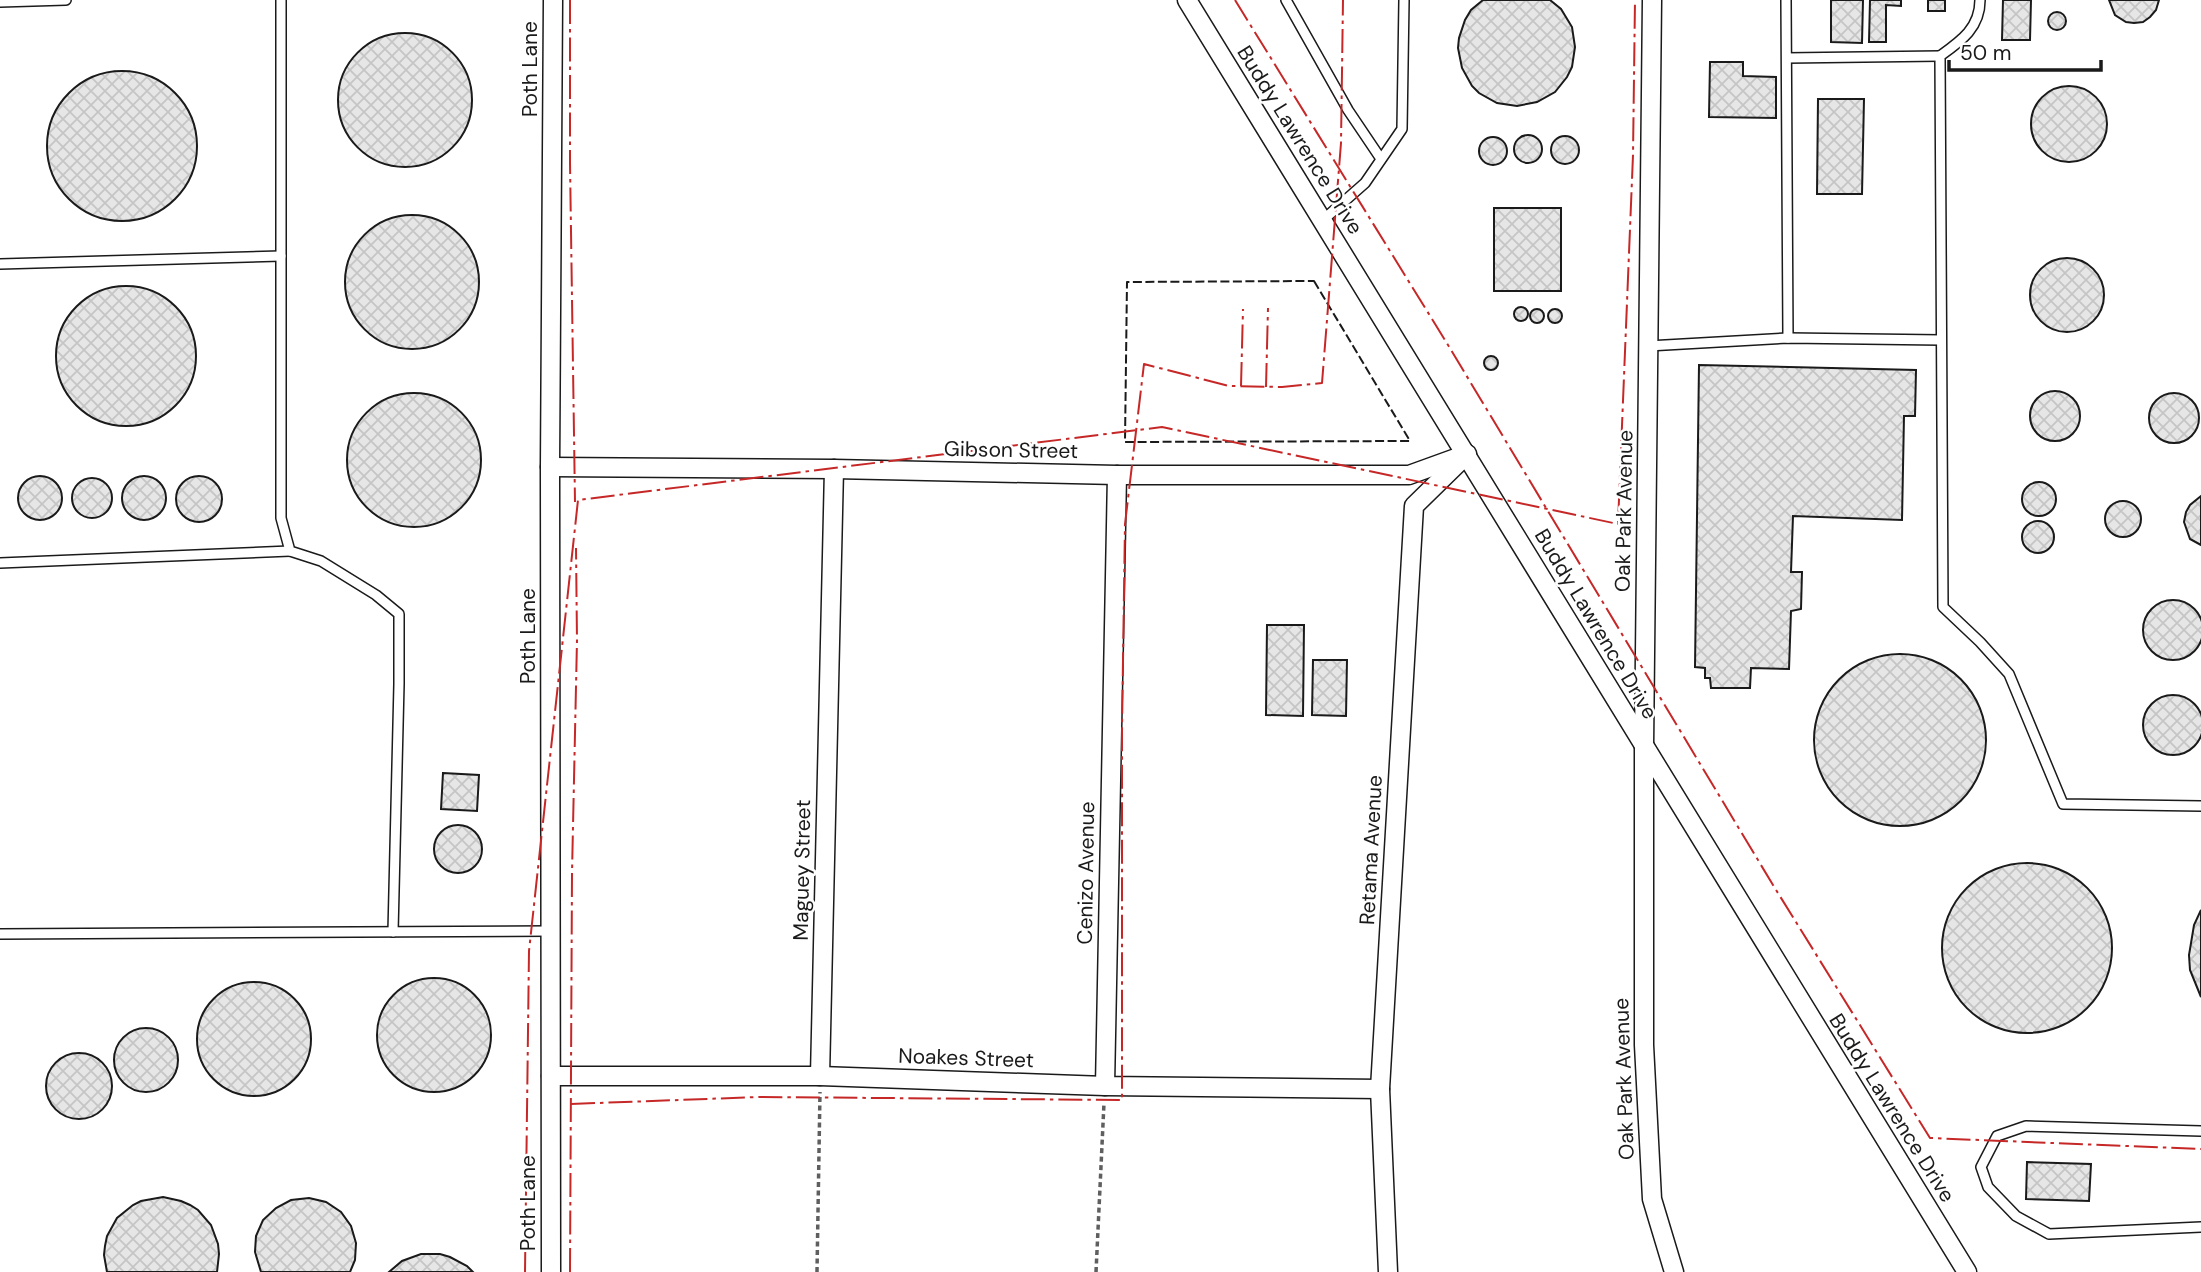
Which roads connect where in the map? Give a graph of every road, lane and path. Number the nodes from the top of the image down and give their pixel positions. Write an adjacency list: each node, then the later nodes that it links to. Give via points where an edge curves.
1 (66, 0): 10 (lane)
2 (281, 0): 15 (lane)
3 (553, 0): 21 (street, Poth Lane)
4 (1187, 0): 14 (street, Buddy Lawrence Drive)
5 (1286, 0): 13 (lane)
6 (1404, 0): 13 (lane, via 1402,129)
7 (1653, 0): 19 (street, Oak Park Avenue)
8 (1786, 0): 12 (lane)
9 (1980, 0): 11 (lane, via 1975,26)
10 (0, 2)
11 (1940, 56): 12 (lane); 18 (lane)
12 (1787, 58): 17 (lane)
13 (1381, 159): 14 (lane, via 1365,183)
14 (1323, 220): 20 (street, Buddy Lawrence Drive)
15 (281, 256): 16 (lane); 24 (lane, via 281,517)
16 (0, 264)
17 (1788, 338): 18 (lane); 19 (lane)
18 (1941, 340): 27 (lane, via 1943,607 2009,674 2063,804)
19 (1648, 346): 26 (street, Oak Park Avenue)
20 (1467, 454): 23 (street, Gibson Street, via 1409,475); 26 (street, Buddy Lawrence Drive); 34 (street, Retama Avenue, via 1414,506)
21 (550, 467): 22 (street, Gibson Street); 28 (street, Poth Lane)
22 (834, 469): 23 (street, Gibson Street); 32 (street, Maguey Street)
23 (1117, 475): 33 (street, Cenizo Avenue)
24 (290, 551): 25 (lane); 29 (lane, via 321,561 399,614)
25 (0, 563)
26 (1644, 747): 41 (street, Oak Park Avenue, via 1644,1045 1652,1199); 42 (street, Buddy Lawrence Drive)
27 (2201, 806)
28 (551, 931): 29 (lane); 31 (street, Poth Lane)
29 (393, 932): 30 (lane)
30 (0, 934)
31 (551, 1076): 32 (street, Noakes Street); 37 (street, Poth Lane)
32 (820, 1076): 33 (street, Noakes Street); 38 (path)
33 (1105, 1086): 34 (street, Noakes Street); 39 (path)
34 (1380, 1089): 40 (street, Retama Avenue)
35 (2201, 1131): 36 (lane, via 2026,1126 1997,1136 1981,1167 1988,1187 2017,1216 2049,1234)
36 (2201, 1227)
37 (551, 1272)
38 (817, 1272)
39 (1096, 1272)
40 (1388, 1272)
41 (1674, 1272)
42 (1967, 1272)

